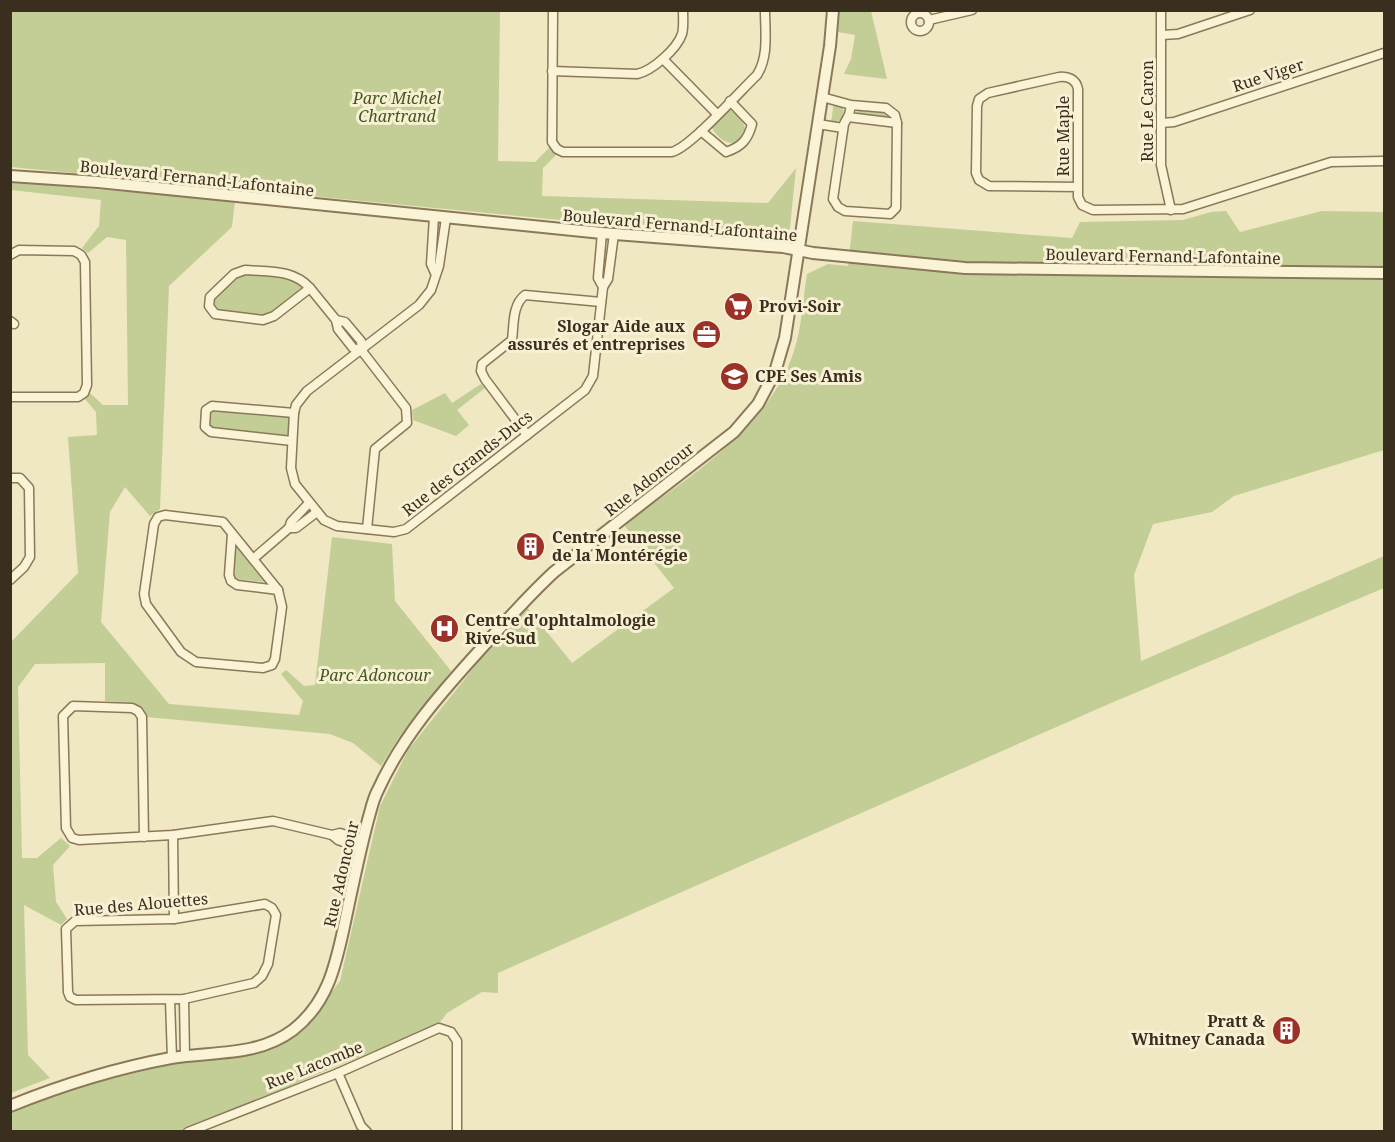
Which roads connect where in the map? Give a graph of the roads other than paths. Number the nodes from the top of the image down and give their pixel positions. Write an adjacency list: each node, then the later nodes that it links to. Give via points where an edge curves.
1 (553, 10): 12 (street)
2 (683, 10): 11 (street, via 682,33)
3 (765, 10): 14 (street, via 762,67)
4 (833, 10): 13 (street, Rue Adoncour)
5 (972, 10): 8 (street)
6 (1161, 10): 9 (street, Rue Le Caron)
7 (1246, 11): 9 (street, via 1178,34)
8 (929, 20)
9 (1162, 35): 19 (street, Rue Le Caron)
10 (1384, 53): 19 (street, Rue Viger)
11 (663, 59): 12 (street, via 637,74); 16 (street)
12 (552, 71): 22 (street, via 552,142 563,152 672,152 683,148)
13 (822, 97): 15 (street); 20 (street, Rue Adoncour)
14 (730, 101): 16 (street); 22 (street, via 752,124 749,137 738,148 726,152)
15 (851, 105): 17 (street); 18 (street, via 885,108 895,115)
16 (717, 114): 22 (street)
17 (848, 117): 18 (street); 21 (street)
18 (897, 123): 21 (street, via 896,208 888,214 845,211 834,201)
19 (1161, 123): 26 (street, Rue Le Caron, via 1161,165)
20 (818, 124): 21 (street); 31 (street, Rue Adoncour)
21 (843, 128)
22 (701, 131)
23 (1384, 161): 26 (street, Rue Maple, via 1331,162)
24 (10, 176): 27 (street, Boulevard Fernand-Lafontaine)
25 (1078, 187): 25 (street, Rue Maple, via 1078,89 1071,79 1049,79 988,93 979,99 976,173 982,183); 26 (street, Rue Maple, via 1080,202 1088,209)
26 (1172, 210)
27 (434, 217): 28 (street, Boulevard Fernand-Lafontaine); 33 (street, via 431,264)
28 (446, 218): 29 (street, Boulevard Fernand-Lafontaine); 33 (street)
29 (602, 233): 30 (street, Boulevard Fernand-Lafontaine); 35 (street, Rue des Grands-Ducs, via 598,278)
30 (614, 234): 31 (street, Boulevard Fernand-Lafontaine); 35 (street, Rue des Grands-Ducs, via 608,279)
31 (799, 250): 34 (street, Boulevard Fernand-Lafontaine, via 972,269); 54 (street, Rue Adoncour, via 785,338 775,372 758,404 734,432 554,572 445,688 402,745 376,792)
32 (10, 255): 39 (street, via 19,250 74,251 81,255 85,262 87,385 78,397)
33 (435, 273): 38 (street, via 431,290 419,305)
34 (1384, 273)
35 (603, 287): 37 (street, Rue des Grands-Ducs)
36 (310, 288): 36 (street, via 292,274 245,270 234,274 210,297 209,306 215,314 263,320); 38 (street, via 336,320 345,322 361,341)
37 (601, 302): 41 (street, Rue des Grands-Ducs, via 589,385); 41 (street, via 525,295 516,307 512,340 482,364 485,379)
38 (362, 351): 40 (street, via 308,392); 47 (street, via 406,408 407,423 375,449)
39 (10, 397)
40 (294, 413): 42 (street, Rue des Grands-Ducs); 42 (street, via 212,406 206,410 205,418 205,427 211,432)
41 (527, 435): 47 (street, Rue des Grands-Ducs, via 406,529)
42 (292, 441): 44 (street, Rue des Grands-Ducs, via 295,484)
43 (10, 478): 50 (street, via 20,478 29,488 30,557)
44 (309, 503): 45 (street, Rue des Grands-Ducs); 46 (street)
45 (317, 512): 46 (street, via 296,528); 47 (street, Rue des Grands-Ducs, via 337,526)
46 (289, 528): 49 (street)
47 (367, 529)
48 (232, 534): 49 (street); 51 (street, via 231,581); 51 (street, via 223,522 216,520 165,515 154,524 146,604 181,652 196,662 272,666 282,607)
49 (254, 559): 51 (street)
50 (10, 580)
51 (278, 590)
52 (173, 835): 53 (street); 54 (street, via 273,822); 55 (street)
53 (144, 837): 53 (street, via 79,840 68,833 63,716 73,706 132,708 142,717)
54 (362, 844): 58 (street, Rue Adoncour, via 334,971 312,1012 276,1041 255,1049)
55 (174, 919): 56 (street, Rue des Alouettes, via 265,904 276,915 268,964 262,976 254,983); 57 (street, Rue des Alouettes, via 75,921 66,929 70,997)
56 (184, 999): 57 (street, Rue des Alouettes); 58 (street)
57 (170, 1000): 59 (street)
58 (185, 1057): 59 (street, Rue Adoncour)
59 (172, 1058): 61 (street, Rue Adoncour, via 116,1071)
60 (338, 1073): 62 (street, Rue Lacombe); 63 (street, via 361,1126); 64 (street, Rue Lacombe, via 439,1028 451,1032 457,1041)
61 (10, 1106)
62 (188, 1131)
63 (368, 1131)
64 (457, 1131)

